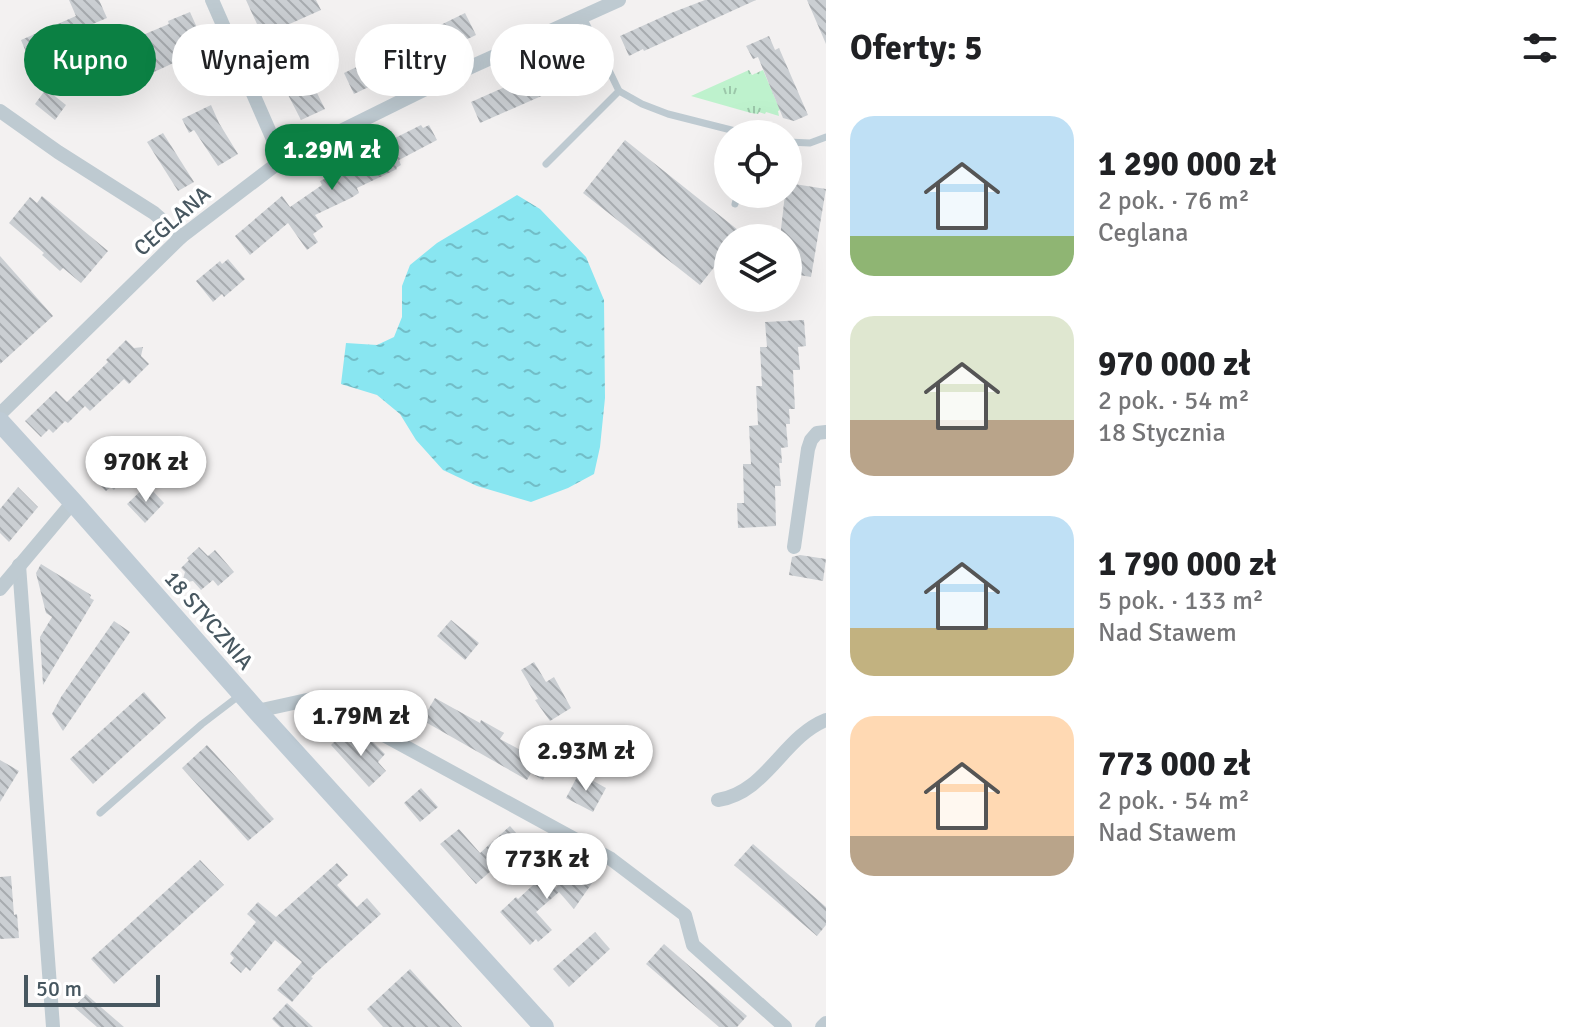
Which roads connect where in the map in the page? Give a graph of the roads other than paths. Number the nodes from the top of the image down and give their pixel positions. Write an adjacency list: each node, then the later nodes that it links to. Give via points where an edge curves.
1 (212, 0): 9 (street)
2 (619, 0): 3 (street, CEGLANA)
3 (583, 16): 4 (lane); 9 (street, CEGLANA)
4 (619, 91): 6 (lane, via 668,114); 10 (lane)
5 (0, 111): 11 (street, via 154,213)
6 (714, 126)
7 (826, 137): 8 (lane)
8 (802, 143)
9 (282, 160): 11 (street, CEGLANA)
10 (546, 164)
11 (181, 237): 12 (street, CEGLANA)
12 (0, 414)
13 (0, 422): 15 (street, 18 STYCZNIA)
14 (826, 432): 16 (street, via 817,433 808,449)
15 (73, 502): 17 (street); 19 (street, 18 STYCZNIA)
16 (794, 547)
17 (19, 565): 18 (street); 24 (street)
18 (0, 589)
19 (241, 693): 20 (street, 18 STYCZNIA); 23 (lane)
20 (257, 711): 25 (street, 18 STYCZNIA); 26 (street, via 316,698 611,859 685,915 693,945)
21 (826, 720): 22 (street, via 805,732 751,787 734,798)
22 (718, 800)
23 (100, 813)
24 (53, 1027)
25 (544, 1027)
26 (785, 1027)

